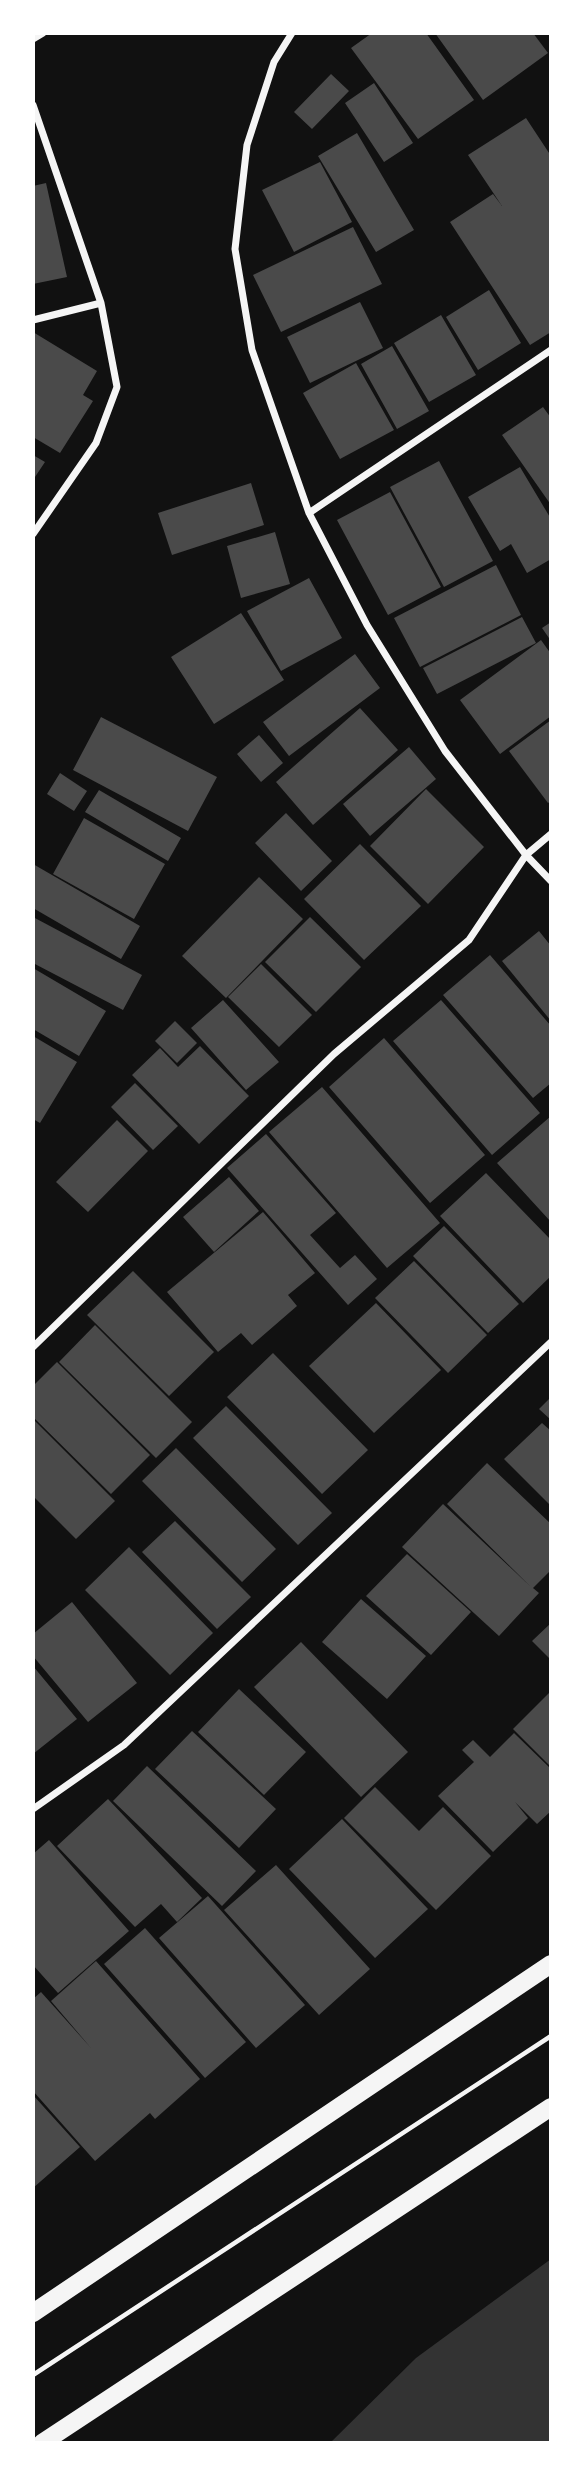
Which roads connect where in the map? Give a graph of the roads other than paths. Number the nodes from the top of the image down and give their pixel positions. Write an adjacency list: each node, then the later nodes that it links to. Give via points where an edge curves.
1 (42, 33): 3 (street)
2 (292, 33): 8 (street, via 274,62 247,145 235,249 252,350)
3 (33, 39)
4 (33, 105): 5 (street)
5 (101, 303): 6 (street); 9 (street, via 117,387 96,443)
6 (33, 320)
7 (551, 350): 8 (street)
8 (309, 513): 11 (street, via 367,625 445,751)
9 (33, 534)
10 (551, 834): 11 (street)
11 (526, 855): 12 (street); 14 (street, via 469,940 334,1054)
12 (551, 881)
13 (551, 1342): 15 (street, via 124,1745)
14 (33, 1347)
15 (33, 1809)
16 (551, 1964): 18 (main road)
17 (551, 2107): 19 (main road)
18 (33, 2313)
19 (42, 2443)

